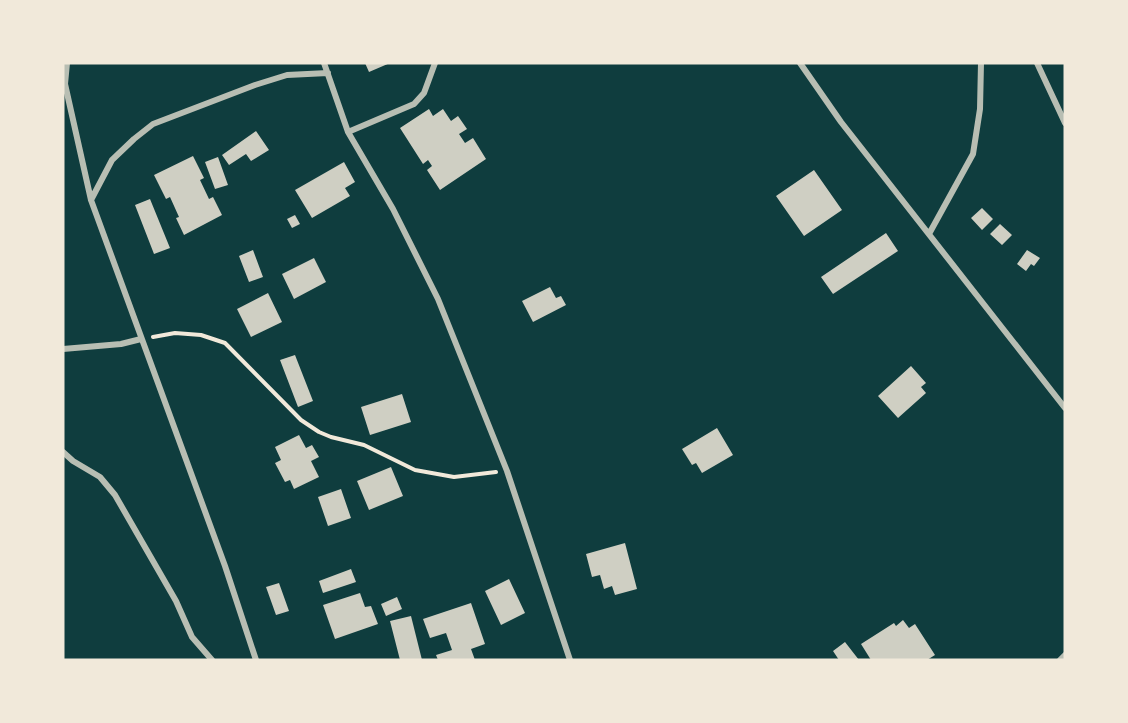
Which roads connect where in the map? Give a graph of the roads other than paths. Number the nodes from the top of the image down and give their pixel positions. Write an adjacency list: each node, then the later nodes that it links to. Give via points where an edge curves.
1 (67, 63): 10 (street, via 65,84)
2 (324, 63): 7 (street)
3 (435, 63): 9 (street, via 424,93 414,104)
4 (800, 63): 11 (street)
5 (981, 63): 11 (street, via 980,109 973,154)
6 (1037, 63): 8 (street)
7 (327, 73): 9 (street); 10 (street, via 287,75 153,124 112,160)
8 (1065, 123)
9 (348, 132): 19 (street, via 393,209 438,299 507,471)
10 (91, 200): 12 (street)
11 (929, 234): 14 (street)
12 (141, 339): 13 (street); 18 (street)
13 (63, 349)
14 (1065, 408)
15 (63, 452): 17 (street, via 100,477 116,495 192,637)
16 (1065, 655): 20 (street)
17 (212, 660)
18 (256, 660)
19 (570, 660)
20 (1060, 660)

